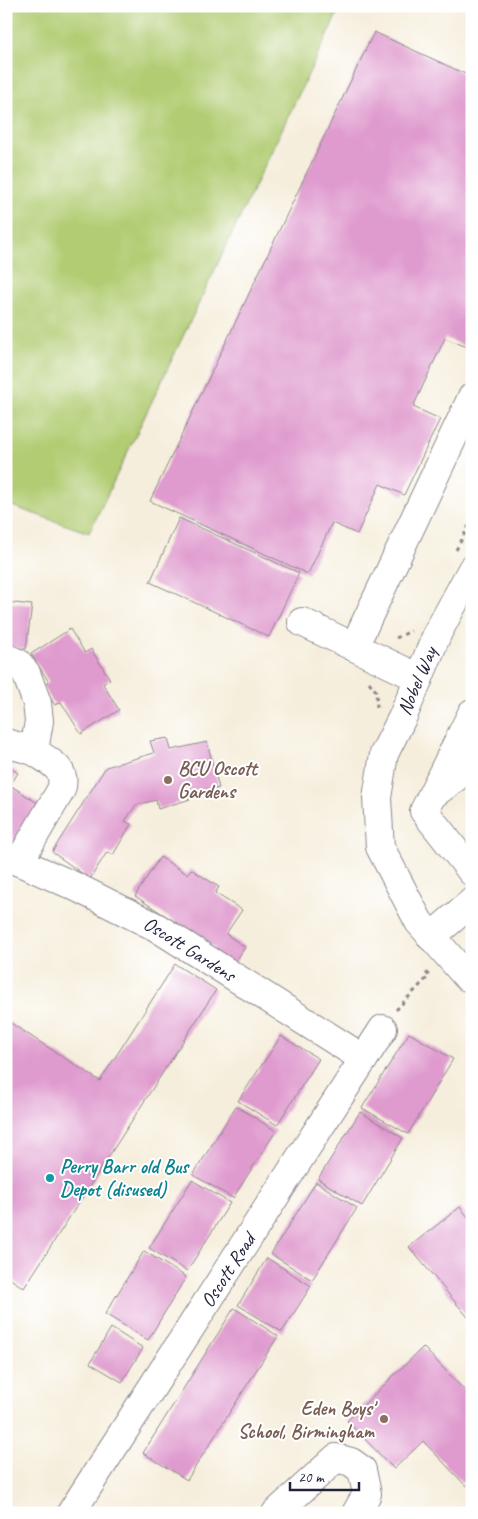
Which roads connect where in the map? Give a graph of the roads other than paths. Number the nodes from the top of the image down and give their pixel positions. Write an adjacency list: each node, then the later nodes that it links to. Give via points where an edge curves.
1 (472, 397): 4 (street)
2 (472, 569): 6 (street, Nobel Way, via 438,632)
3 (302, 622): 4 (street)
4 (354, 647): 6 (street)
5 (6, 658): 9 (street, via 18,663 26,672 37,703 39,721)
6 (419, 678): 16 (street, Nobel Way, via 384,754 377,798 380,847 419,922)
7 (472, 713): 11 (street)
8 (6, 742): 9 (street)
9 (34, 751): 13 (street, via 60,770 64,783)
10 (472, 765): 11 (street)
11 (431, 796): 12 (street, via 424,810)
12 (462, 841): 14 (street)
13 (13, 859): 19 (street, Oscott Gardens, via 156,927)
14 (472, 872)
15 (472, 902): 16 (street)
16 (431, 936): 17 (street, Nobel Way, via 467,977)
17 (472, 973)
18 (383, 1029): 19 (street, Oscott Road)
19 (364, 1059): 20 (street, Oscott Road)
20 (71, 1513)
21 (276, 1513): 22 (street, via 336,1458 351,1462 362,1470 367,1494)
22 (356, 1513)

